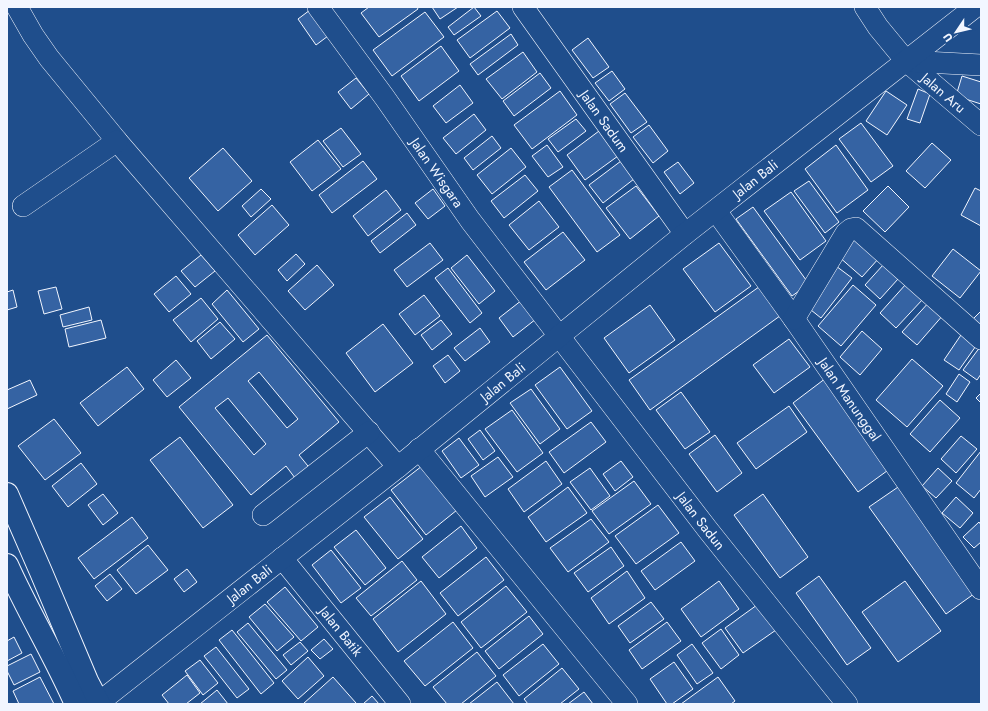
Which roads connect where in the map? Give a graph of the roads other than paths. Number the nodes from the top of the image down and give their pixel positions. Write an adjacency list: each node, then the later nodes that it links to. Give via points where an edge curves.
1 (18, 7): 9 (street, via 33,36 49,58)
2 (318, 7): 14 (street, Jalan Wisgara, via 470,220)
3 (524, 7): 12 (street, Jalan Sadum)
4 (865, 7): 6 (street, Jalan Aru)
5 (975, 7): 6 (street, Jalan Bali)
6 (906, 61): 7 (street); 8 (street, Jalan Aru); 11 (street, Jalan Bali)
7 (981, 65)
8 (981, 125)
9 (118, 140): 10 (street); 16 (street)
10 (23, 206)
11 (716, 211): 12 (street, Jalan Bali); 13 (street, Jalan Manunggal)
12 (686, 234): 14 (street, Jalan Bali)
13 (794, 319): 15 (street, via 846,234 856,228); 23 (street, Jalan Manunggal)
14 (558, 336): 17 (street, Jalan Bali); 28 (street, Jalan Sadun)
15 (981, 338)
16 (369, 432): 18 (street); 20 (street)
17 (419, 449): 18 (street, Jalan Bali); 27 (street)
18 (398, 467): 21 (street, Jalan Bali)
19 (7, 494): 25 (highway, via 87,682)
20 (263, 515)
21 (282, 558): 25 (street, Jalan Bali); 26 (street, Jalan Batik)
22 (7, 565): 24 (highway)
23 (981, 589)
24 (76, 704)
25 (99, 704)
26 (400, 704)
27 (626, 704)
28 (847, 704)

